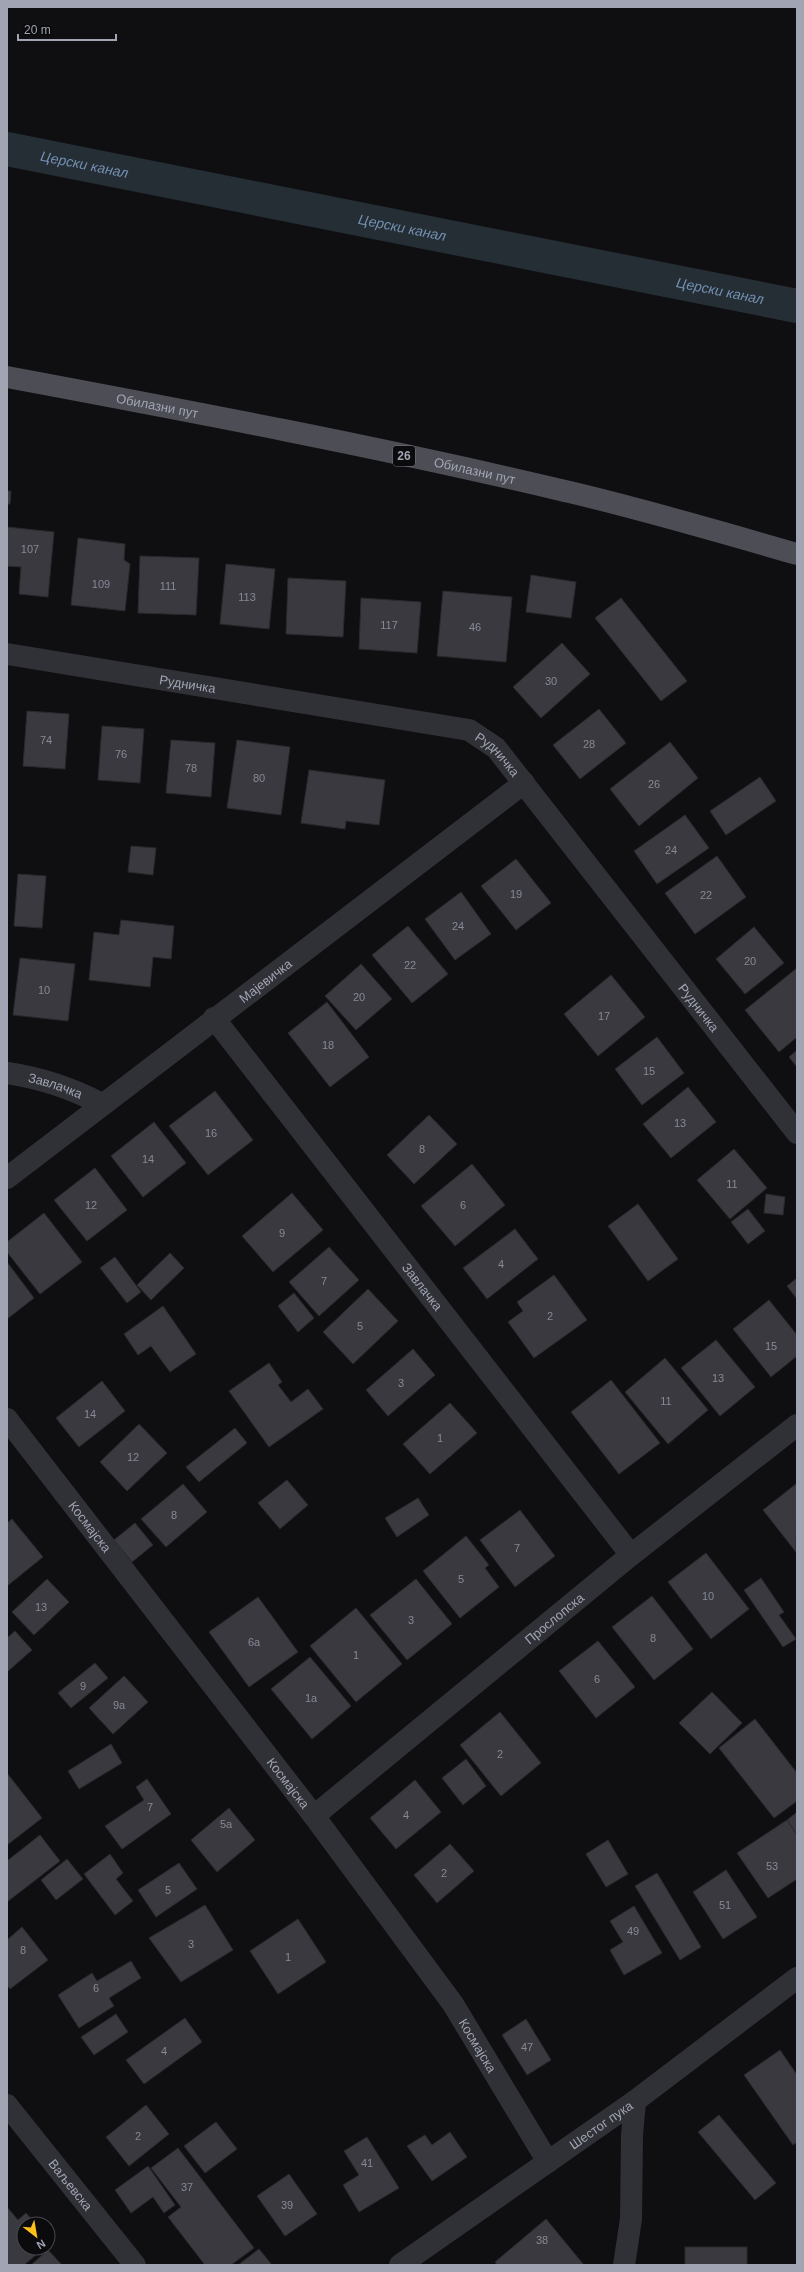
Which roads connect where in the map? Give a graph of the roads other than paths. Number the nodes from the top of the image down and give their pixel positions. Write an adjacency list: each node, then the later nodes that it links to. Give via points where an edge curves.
1 (7, 377): 2 (main road, Обилазни пут / 26, via 230,419 495,475 688,522)
2 (797, 554)
3 (7, 654): 4 (street, Рудничка, via 469,730 496,748)
4 (524, 783): 5 (street, Мајевичка); 8 (street, Рудничка)
5 (214, 1018): 7 (street, Мајевичка); 12 (street, Завлачка)
6 (7, 1073): 7 (street, Завлачка, via 38,1078 67,1087)
7 (102, 1104): 9 (street, Мајевичка)
8 (797, 1133)
9 (7, 1178)
10 (7, 1419): 13 (street, Космајска)
11 (797, 1425): 12 (street, Прослопска)
12 (631, 1556): 13 (street, Прослопска)
13 (314, 1816): 19 (street, Космајска, via 453,2004)
14 (797, 1978): 15 (street, Шестог пука)
15 (635, 2101): 19 (street, Шестог пука); 22 (street, via 631,2219)
16 (7, 2105): 18 (street, Ваљевска)
17 (7, 2133): 18 (street)
18 (28, 2134): 20 (street, Ваљевска)
19 (548, 2162): 21 (street, Шестог пука)
20 (135, 2265)
21 (400, 2265)
22 (624, 2265)

